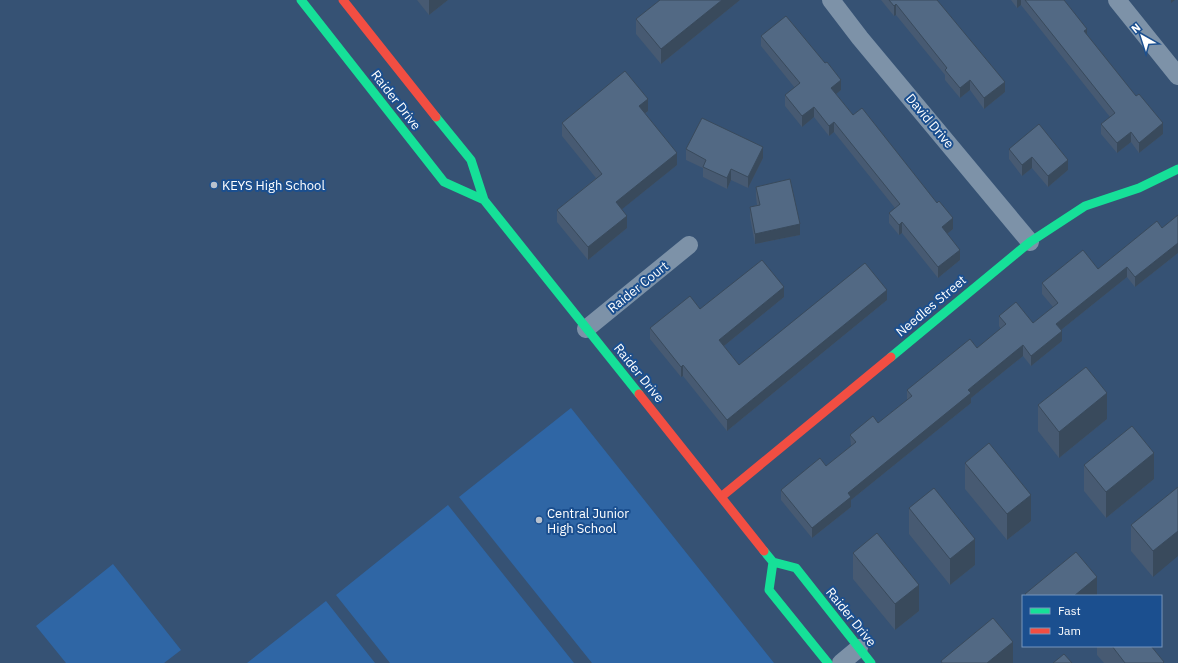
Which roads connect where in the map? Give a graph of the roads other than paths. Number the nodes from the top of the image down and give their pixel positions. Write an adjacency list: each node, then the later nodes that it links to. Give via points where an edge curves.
1 (301, 0): 7 (main road, Raider Drive, via 444,182)
2 (343, 0): 7 (main road, Raider Drive, via 471,160)
3 (830, 0): 8 (street, David Drive)
4 (1117, 0): 5 (street)
5 (1178, 76)
6 (1178, 169): 8 (main road, Needles Street, via 1139,188 1085,206)
7 (484, 200): 10 (main road, Raider Drive)
8 (1030, 242): 11 (main road, Needles Street)
9 (689, 246): 10 (street, Raider Court)
10 (586, 329): 11 (main road, Raider Drive)
11 (721, 497): 12 (main road, Raider Drive)
12 (773, 562): 13 (main road, Raider Drive, via 796,568); 14 (main road, via 769,590)
13 (859, 648): 15 (street); 16 (main road, Raider Drive)
14 (828, 663)
15 (841, 663)
16 (871, 663)

